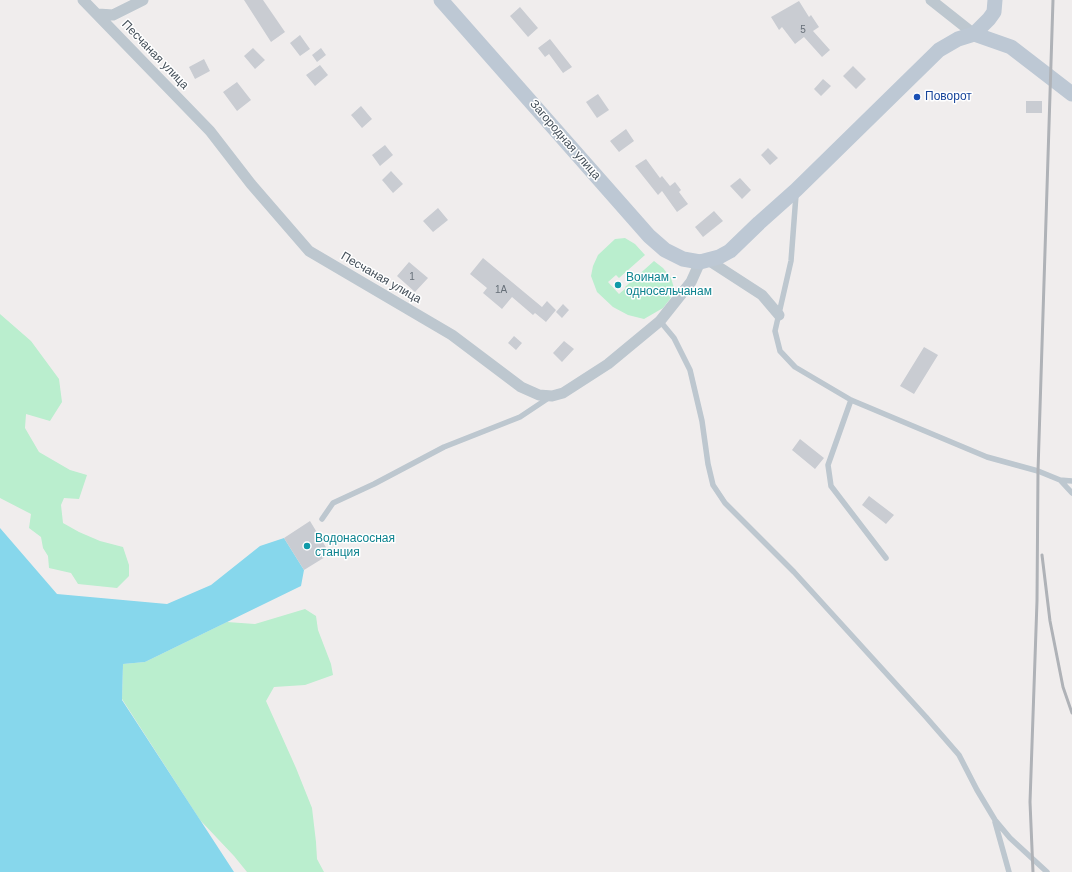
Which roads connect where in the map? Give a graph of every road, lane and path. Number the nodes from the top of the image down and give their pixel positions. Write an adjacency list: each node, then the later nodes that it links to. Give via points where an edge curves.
1 (83, 0): 6 (street, Песчаная улица)
2 (143, 0): 6 (street, via 113,15)
3 (441, 0): 10 (street, Загородная улица, via 649,236 664,250 683,259)
4 (931, 0): 7 (street)
5 (995, 0): 7 (street, via 990,20)
6 (98, 14): 13 (street, Песчаная улица, via 210,131 251,184 309,251 452,335 521,387 539,395)
7 (974, 34): 8 (street, via 1011,47); 9 (street, via 958,38 939,50)
8 (1072, 94)
9 (796, 190): 10 (street, via 730,251 719,258); 11 (lane, via 791,261)
10 (704, 261): 11 (street, via 762,295); 12 (street)
11 (778, 315): 14 (lane, via 775,331 780,352 795,367)
12 (660, 321): 13 (street, via 608,364); 20 (lane, via 674,338 690,370 713,485 725,503 794,572 959,755)
13 (552, 396): 18 (lane, via 520,416 444,447 333,503)
14 (851, 400): 15 (lane, via 987,457); 19 (lane, via 828,465 831,486)
15 (1060, 480): 16 (lane); 17 (lane)
16 (1072, 481)
17 (1072, 493)
18 (322, 519)
19 (886, 558)
20 (995, 820): 21 (lane); 22 (lane, via 1010,838)
21 (1009, 872)
22 (1047, 872)

